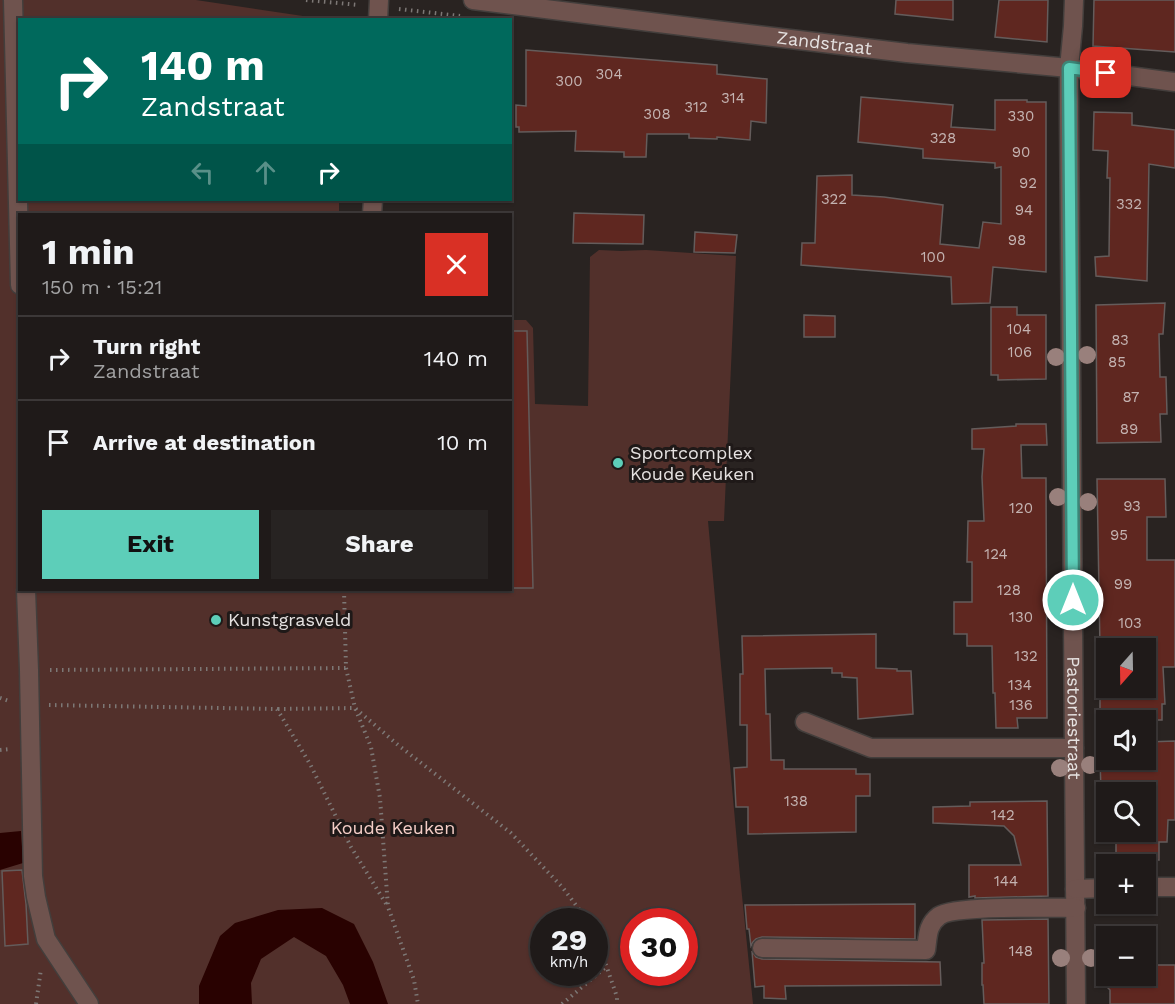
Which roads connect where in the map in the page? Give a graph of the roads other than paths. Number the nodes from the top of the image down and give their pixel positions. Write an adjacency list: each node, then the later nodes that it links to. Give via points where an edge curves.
1 (13, 0): 8 (street)
2 (379, 0): 5 (street)
3 (473, 0): 6 (street, Zandstraat, via 907,53)
4 (1074, 0): 6 (street, Pastoriestraat)
5 (378, 18)
6 (1069, 68): 7 (street, Zandstraat); 11 (street, Pastoriestraat)
7 (1175, 82)
8 (18, 213)
9 (26, 591): 18 (street, via 36,897 46,939)
10 (804, 722): 11 (street, via 871,748)
11 (1074, 748): 15 (street, Pastoriestraat)
12 (1156, 887): 13 (street)
13 (1175, 887)
14 (1096, 888): 15 (street)
15 (1075, 889): 16 (street, Pastoriestraat)
16 (1076, 908): 17 (street, via 976,909 941,914 930,926 926,950); 19 (street, Pastoriestraat)
17 (762, 948)
18 (89, 1004)
19 (1076, 1004)

